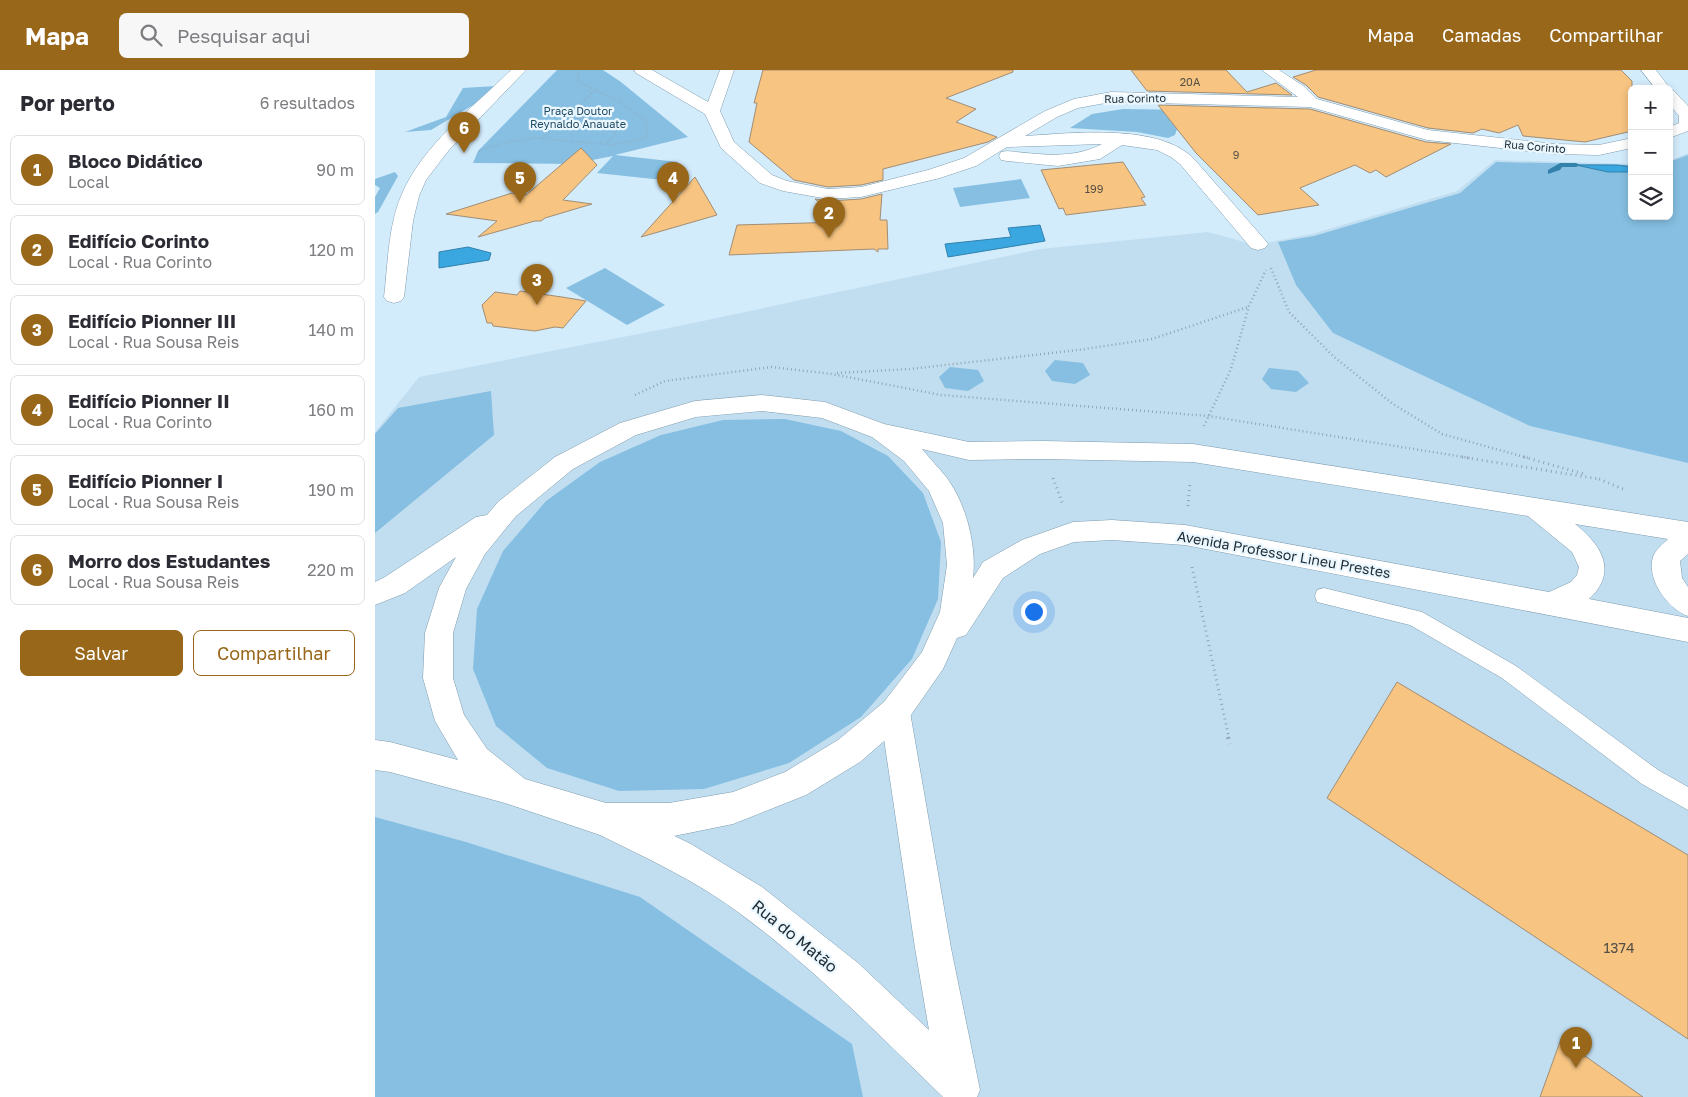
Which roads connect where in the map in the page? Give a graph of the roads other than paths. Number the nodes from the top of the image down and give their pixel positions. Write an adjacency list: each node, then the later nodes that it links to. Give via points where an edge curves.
1 (519, 70): 16 (street, via 430,161 410,194)
2 (641, 70): 9 (street)
3 (727, 70): 9 (street)
4 (1269, 70): 8 (street, via 1300,90)
5 (1648, 70): 6 (street)
6 (1661, 85)
7 (1673, 98): 10 (street, via 1687,114 1687,125)
8 (1311, 102): 12 (street, Rua Corinto, via 1138,96 1093,99 1051,114); 13 (street, Rua Corinto, via 1436,136 1555,149 1599,150)
9 (712, 110): 14 (street, Rua Corinto, via 727,144 757,173 783,186 812,192 861,192 934,174)
10 (1673, 131)
11 (1121, 140): 12 (street, via 1083,138); 14 (street, via 1094,156 1059,161); 15 (street, via 1175,151)
12 (1007, 142): 14 (street, Rua Corinto)
13 (1628, 144)
14 (986, 153)
15 (1258, 244)
16 (394, 297)
17 (880, 431): 18 (street, via 969,451 1193,453); 19 (street, via 825,410 762,402 695,409 628,429 572,458); 27 (street, via 913,455 939,486 956,523 961,565 954,612)
18 (1531, 507): 20 (street); 24 (street, via 1580,542 1589,556 1592,570 1589,582 1579,591)
19 (507, 509): 22 (street, via 395,585); 30 (street, via 475,546 453,588 439,633 438,678 450,721 476,760)
20 (1688, 532)
21 (1688, 544): 25 (street, via 1678,546 1666,558 1666,578)
22 (375, 594)
23 (1324, 596): 31 (lane, via 1415,618 1509,672 1650,777)
24 (1548, 604): 26 (street, Avenida Professor Lineu Prestes); 27 (street, Avenida Professor Lineu Prestes, via 1185,535 1112,530 1073,532 1031,547 993,570)
25 (1688, 604)
26 (1688, 630)
27 (933, 660): 28 (street)
28 (895, 712): 32 (street, via 849,751 802,780 733,808 669,820); 33 (street, Rua do Matão)
29 (375, 755): 30 (street)
30 (516, 792): 32 (street)
31 (1688, 799)
32 (606, 820): 33 (street, Rua do Matão, via 679,856 750,899 845,976)
33 (960, 1091)

